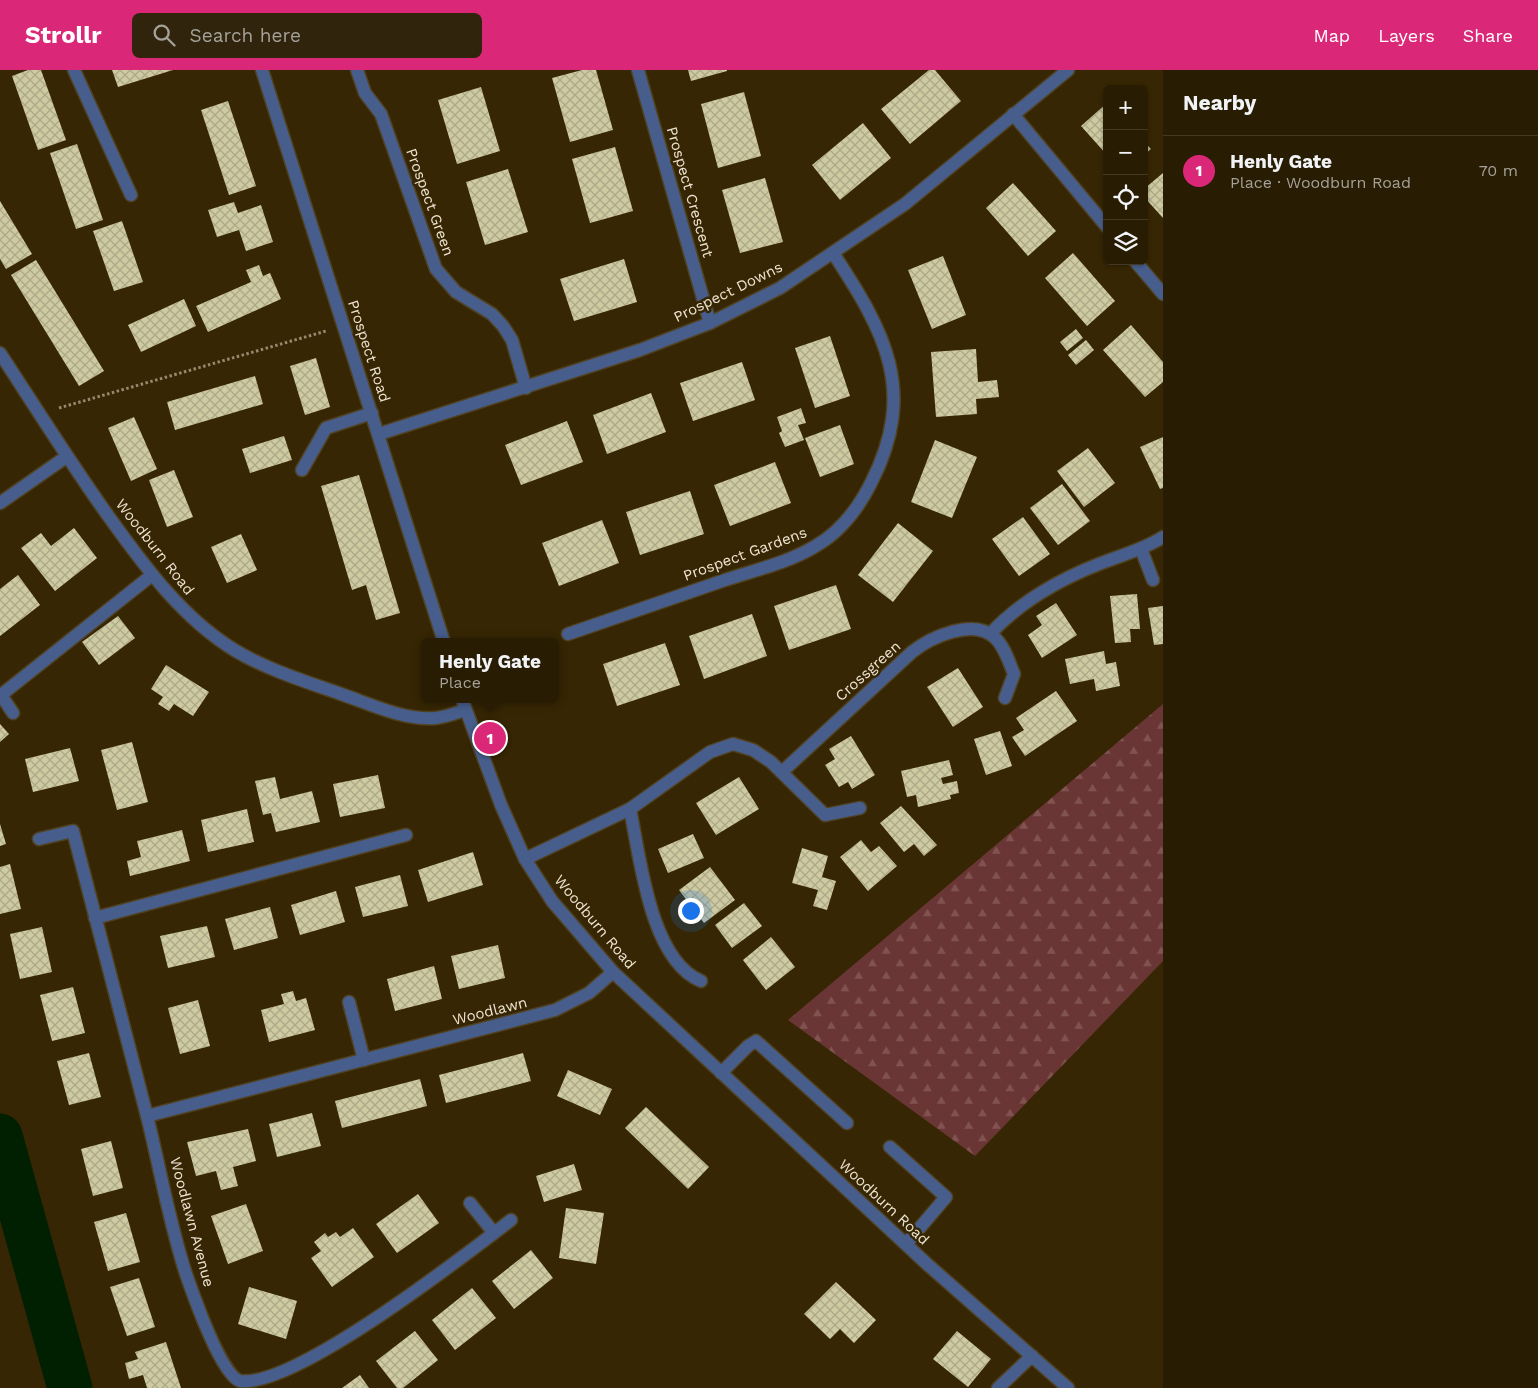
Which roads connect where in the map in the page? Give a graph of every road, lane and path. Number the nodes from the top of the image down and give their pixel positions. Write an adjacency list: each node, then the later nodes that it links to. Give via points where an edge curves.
1 (74, 70): 7 (street)
2 (262, 70): 13 (street, Prospect Road)
3 (357, 70): 15 (street, Prospect Green, via 365,93 381,114 436,269 456,292 492,314 503,326 512,340)
4 (638, 70): 12 (street, Prospect Crescent)
5 (1068, 70): 6 (street, Prospect Downs)
6 (1013, 114): 8 (street); 9 (street, Prospect Downs, via 905,204)
7 (131, 195)
8 (1103, 222)
9 (832, 253): 12 (street, Prospect Downs, via 780,288); 26 (street, Prospect Gardens, via 876,326 888,356 893,382 894,408 885,452 861,501 829,537 807,550)
10 (1138, 265): 11 (street)
11 (1163, 294)
12 (710, 323): 15 (street, Prospect Downs)
13 (344, 326): 16 (street, Prospect Road); 17 (path)
14 (0, 353): 17 (street, Woodburn Road)
15 (526, 388): 18 (street, Prospect Downs)
16 (372, 413): 18 (street, Prospect Road); 20 (street, via 326,428)
17 (39, 414): 19 (street, Woodburn Road)
18 (379, 434): 28 (street, Prospect Road)
19 (66, 456): 21 (street); 24 (street, Woodburn Road)
20 (302, 470)
21 (0, 503)
22 (1163, 537): 23 (street)
23 (1141, 549): 25 (street); 27 (street, via 1082,570 1044,590 1016,608)
24 (152, 575): 30 (street, Woodburn Road, via 185,611 237,651 300,679 363,702 415,716 435,718); 31 (street, via 0,695)
25 (1153, 580)
26 (568, 634)
27 (990, 634): 29 (street, via 1000,644 1014,674); 32 (street, Crossgreen, via 976,630 958,631 927,641)
28 (443, 638)
29 (1004, 698)
30 (464, 705): 37 (street, Woodburn Road, via 500,805)
31 (13, 713)
32 (783, 771): 33 (street, via 825,816); 34 (street, via 760,754 734,744 710,752)
33 (860, 808)
34 (630, 809): 37 (street); 40 (street, via 656,923 674,960 688,975)
35 (406, 835): 38 (street)
36 (39, 839): 38 (street, Woodlawn Avenue, via 73,831)
37 (526, 859): 39 (street, Woodburn Road, via 552,901)
38 (95, 918): 44 (street, Woodlawn Avenue)
39 (613, 972): 42 (street, Woodlawn, via 589,993 555,1010); 43 (street, Woodburn Road)
40 (701, 981)
41 (349, 1002): 42 (street)
42 (364, 1060): 44 (street, Woodlawn)
43 (722, 1073): 45 (street, via 756,1041); 50 (street, Woodburn Road)
44 (147, 1116): 49 (street, Woodlawn Avenue, via 186,1274 222,1363 240,1381 278,1376 317,1360 425,1287)
45 (847, 1123)
46 (890, 1148): 50 (street, via 946,1197)
47 (470, 1203): 49 (street)
48 (511, 1220): 49 (street, Woodlawn Avenue)
49 (494, 1233)
50 (906, 1244): 51 (street, Woodburn Road)
51 (1032, 1356): 52 (street, Woodburn Road); 53 (street)
52 (1062, 1386)
53 (998, 1388)

